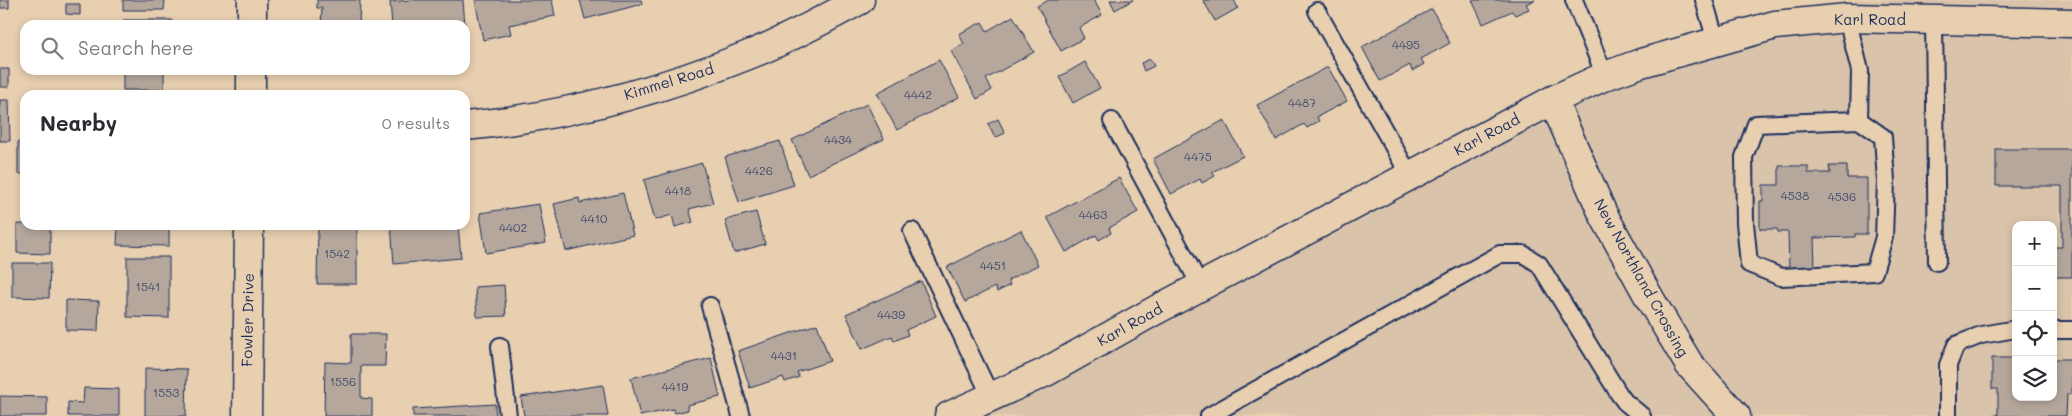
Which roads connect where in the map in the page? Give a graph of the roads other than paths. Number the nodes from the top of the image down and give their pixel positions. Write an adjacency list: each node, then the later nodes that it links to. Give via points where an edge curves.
1 (252, 0): 7 (main road)
2 (860, 0): 17 (main road, Kimmel Road, via 753,54 642,93 498,123)
3 (1574, 0): 12 (lane)
4 (1704, 0): 10 (lane)
5 (1846, 9): 8 (main road, Karl Road); 10 (main road, Karl Road); 15 (lane, via 1860,71)
6 (1317, 12): 18 (lane)
7 (252, 20)
8 (1934, 20): 9 (main road, Karl Road); 21 (lane)
9 (2072, 23)
10 (1716, 41): 12 (main road, Karl Road)
11 (251, 75): 13 (main road)
12 (1605, 76): 14 (main road, Karl Road)
13 (251, 90)
14 (1554, 100): 18 (main road, Karl Road); 35 (main road, New Northland Crossing, via 1603,214 1650,299 1689,364)
15 (1859, 120): 15 (lane, via 1756,124 1744,158 1749,264 1782,277 1874,272 1884,238 1886,181 1883,137)
16 (1112, 121): 22 (lane)
17 (470, 126)
18 (1410, 176): 22 (main road, Karl Road)
19 (249, 230): 29 (main road, Fowler Drive)
20 (912, 231): 28 (lane)
21 (1938, 262)
22 (1201, 286): 28 (main road, Karl Road, via 1046,372)
23 (710, 306): 31 (lane)
24 (2012, 330): 36 (lane, via 1981,335 1956,345 1948,365)
25 (2057, 330): 26 (lane)
26 (2072, 330)
27 (500, 346): 30 (lane)
28 (991, 397): 32 (main road, Karl Road)
29 (247, 416)
30 (508, 416)
31 (741, 416)
32 (949, 416)
33 (1209, 416): 34 (lane, via 1500,254 1523,254 1539,264 1619,394)
34 (1642, 416)
35 (1736, 416)
36 (1948, 416)

